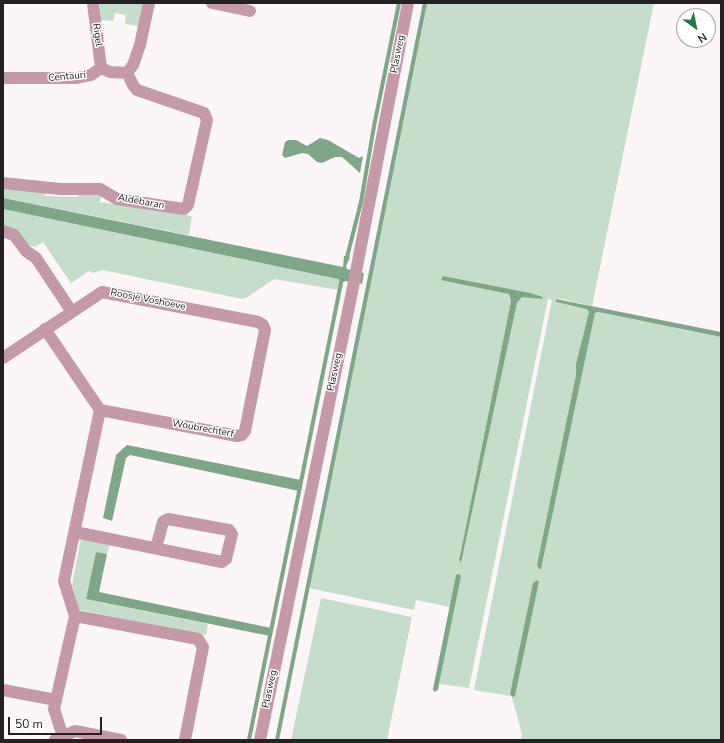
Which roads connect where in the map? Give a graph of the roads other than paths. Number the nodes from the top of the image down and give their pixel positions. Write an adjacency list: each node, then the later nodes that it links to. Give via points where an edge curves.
1 (93, 3): 7 (street, Rigel)
2 (148, 3): 8 (street, via 140,45 133,65)
3 (212, 3): 5 (street)
4 (408, 3): 25 (street, Plasweg)
5 (230, 5): 6 (street)
6 (250, 11)
7 (101, 68): 8 (street, via 110,72); 9 (street, Centauri, via 91,75 78,78)
8 (127, 73): 10 (street, Aldebaran, via 137,90 204,113 206,116 188,205 184,209 116,199 100,190)
9 (3, 78)
10 (3, 183)
11 (3, 231): 12 (street, via 14,235 26,251 36,258)
12 (72, 312): 13 (street, Roosje Voshoeve, via 102,292 107,292); 14 (street, Roosje Voshoeve)
13 (263, 325): 16 (street, Woubrechterf, via 265,330 245,431 242,435)
14 (45, 329): 15 (street, Roosje Voshoeve); 16 (street)
15 (3, 358)
16 (100, 410): 17 (street)
17 (75, 532): 18 (street); 19 (street, via 64,581)
18 (156, 548): 18 (street, via 163,522 168,519 229,530 232,534 226,559 222,562)
19 (75, 616): 21 (street); 24 (street, via 198,639 203,648)
20 (3, 690): 21 (street)
21 (56, 700): 22 (street, via 54,709)
22 (60, 739): 23 (street, via 75,731)
23 (121, 740)
24 (185, 740)
25 (260, 740)

